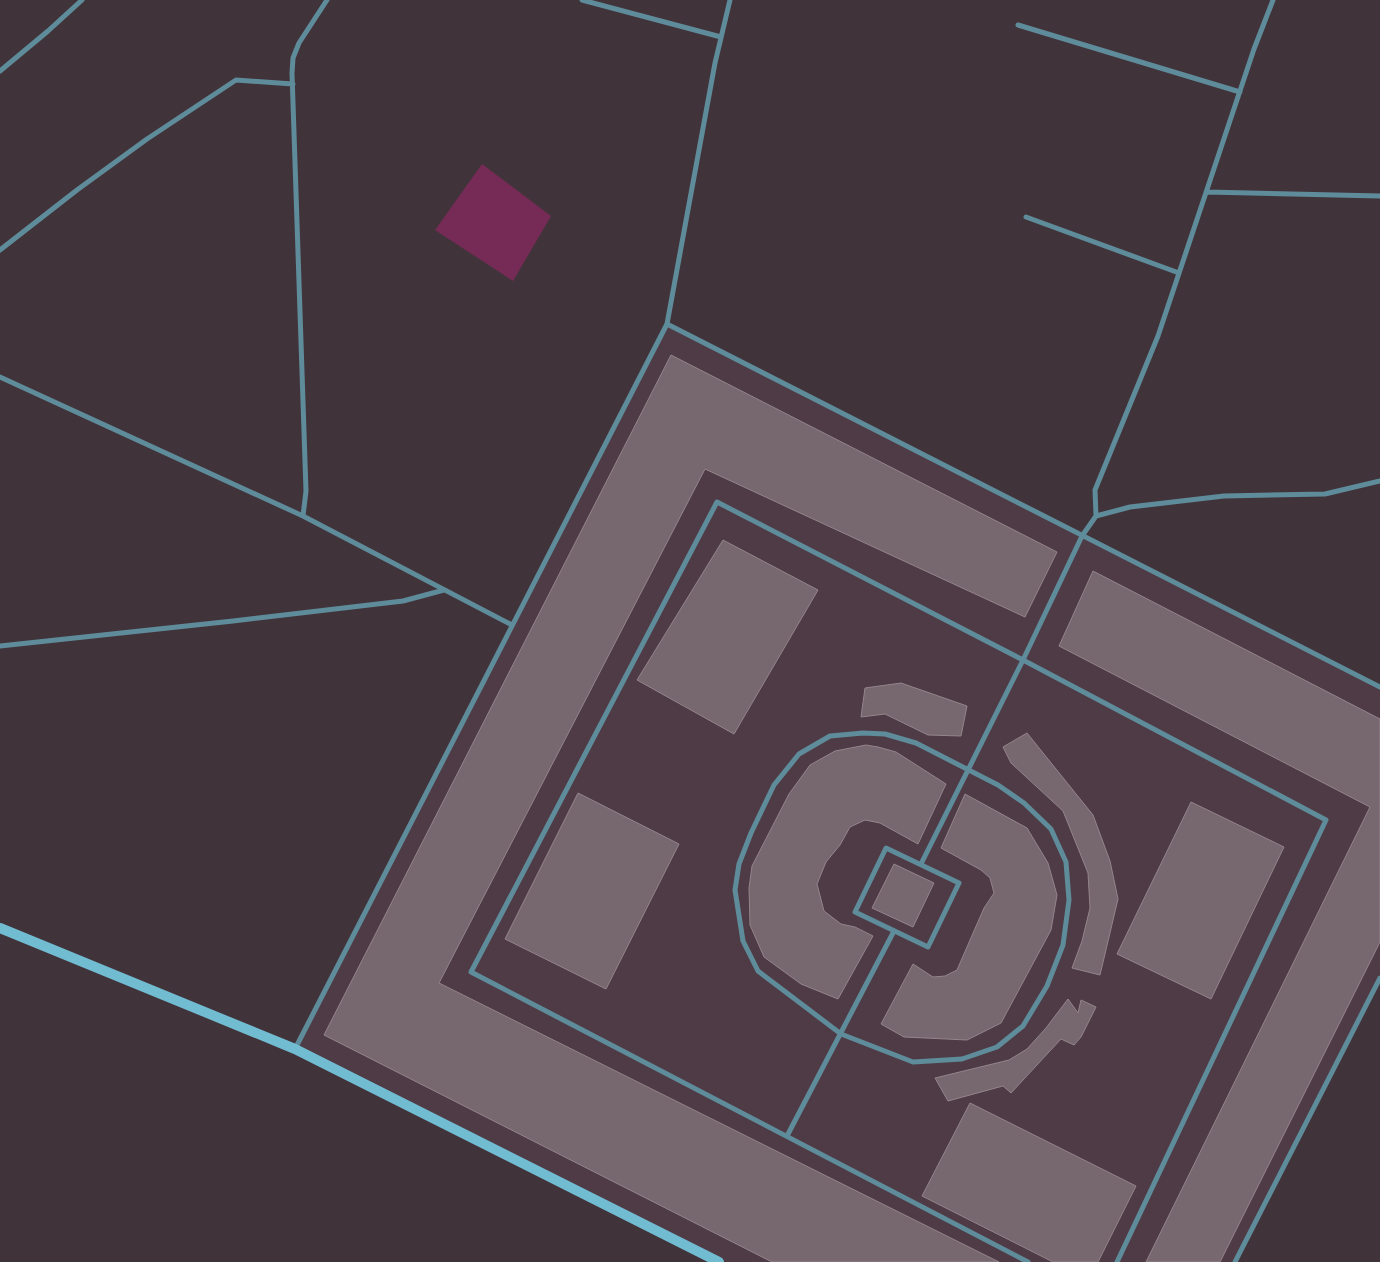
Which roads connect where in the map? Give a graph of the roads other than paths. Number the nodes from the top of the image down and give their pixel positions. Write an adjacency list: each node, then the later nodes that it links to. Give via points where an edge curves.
1 (82, 0): 8 (street)
2 (327, 0): 9 (street, via 299,42 293,58)
3 (582, 0): 7 (street)
4 (730, 0): 7 (street)
5 (1273, 0): 10 (street)
6 (1018, 25): 10 (street)
7 (721, 38): 16 (street)
8 (0, 71)
9 (293, 84): 14 (street, via 236,80 147,139); 19 (street, via 306,491)
10 (1240, 92): 11 (street)
11 (1206, 192): 12 (street); 15 (street)
12 (1380, 196)
13 (1026, 217): 15 (street)
14 (0, 250)
15 (1179, 273): 20 (street, via 1158,336 1095,490)
16 (667, 324): 21 (street); 23 (street)
17 (0, 377): 19 (street)
18 (1380, 481): 20 (street, via 1325,494 1224,496 1130,507)
19 (303, 516): 22 (street)
20 (1096, 516): 21 (street)
21 (1082, 536): 25 (street); 26 (street)
22 (444, 590): 23 (street); 24 (street, via 403,600)
23 (512, 625): 33 (street)
24 (0, 646)
25 (1023, 660): 27 (street); 34 (street, via 717,502 471,972); 37 (street, via 1326,820)
26 (1380, 687)
27 (967, 771): 28 (street); 32 (street, via 998,785 1024,803 1052,829 1066,862 1069,900 1063,945 1047,986 1024,1026 997,1047 962,1059 913,1062); 32 (street, via 916,743 885,734 830,736 799,754 774,785 751,833 739,864 735,890 743,941 758,971)
28 (921, 864): 30 (street, via 959,883 928,947); 30 (street, via 886,848 855,912)
29 (0, 928): 33 (street)
30 (894, 931): 32 (street)
31 (1380, 978): 38 (street)
32 (841, 1034): 34 (street)
33 (295, 1048): 35 (street)
34 (787, 1136): 36 (street)
35 (719, 1262)
36 (1028, 1262)
37 (1117, 1262)
38 (1235, 1262)

